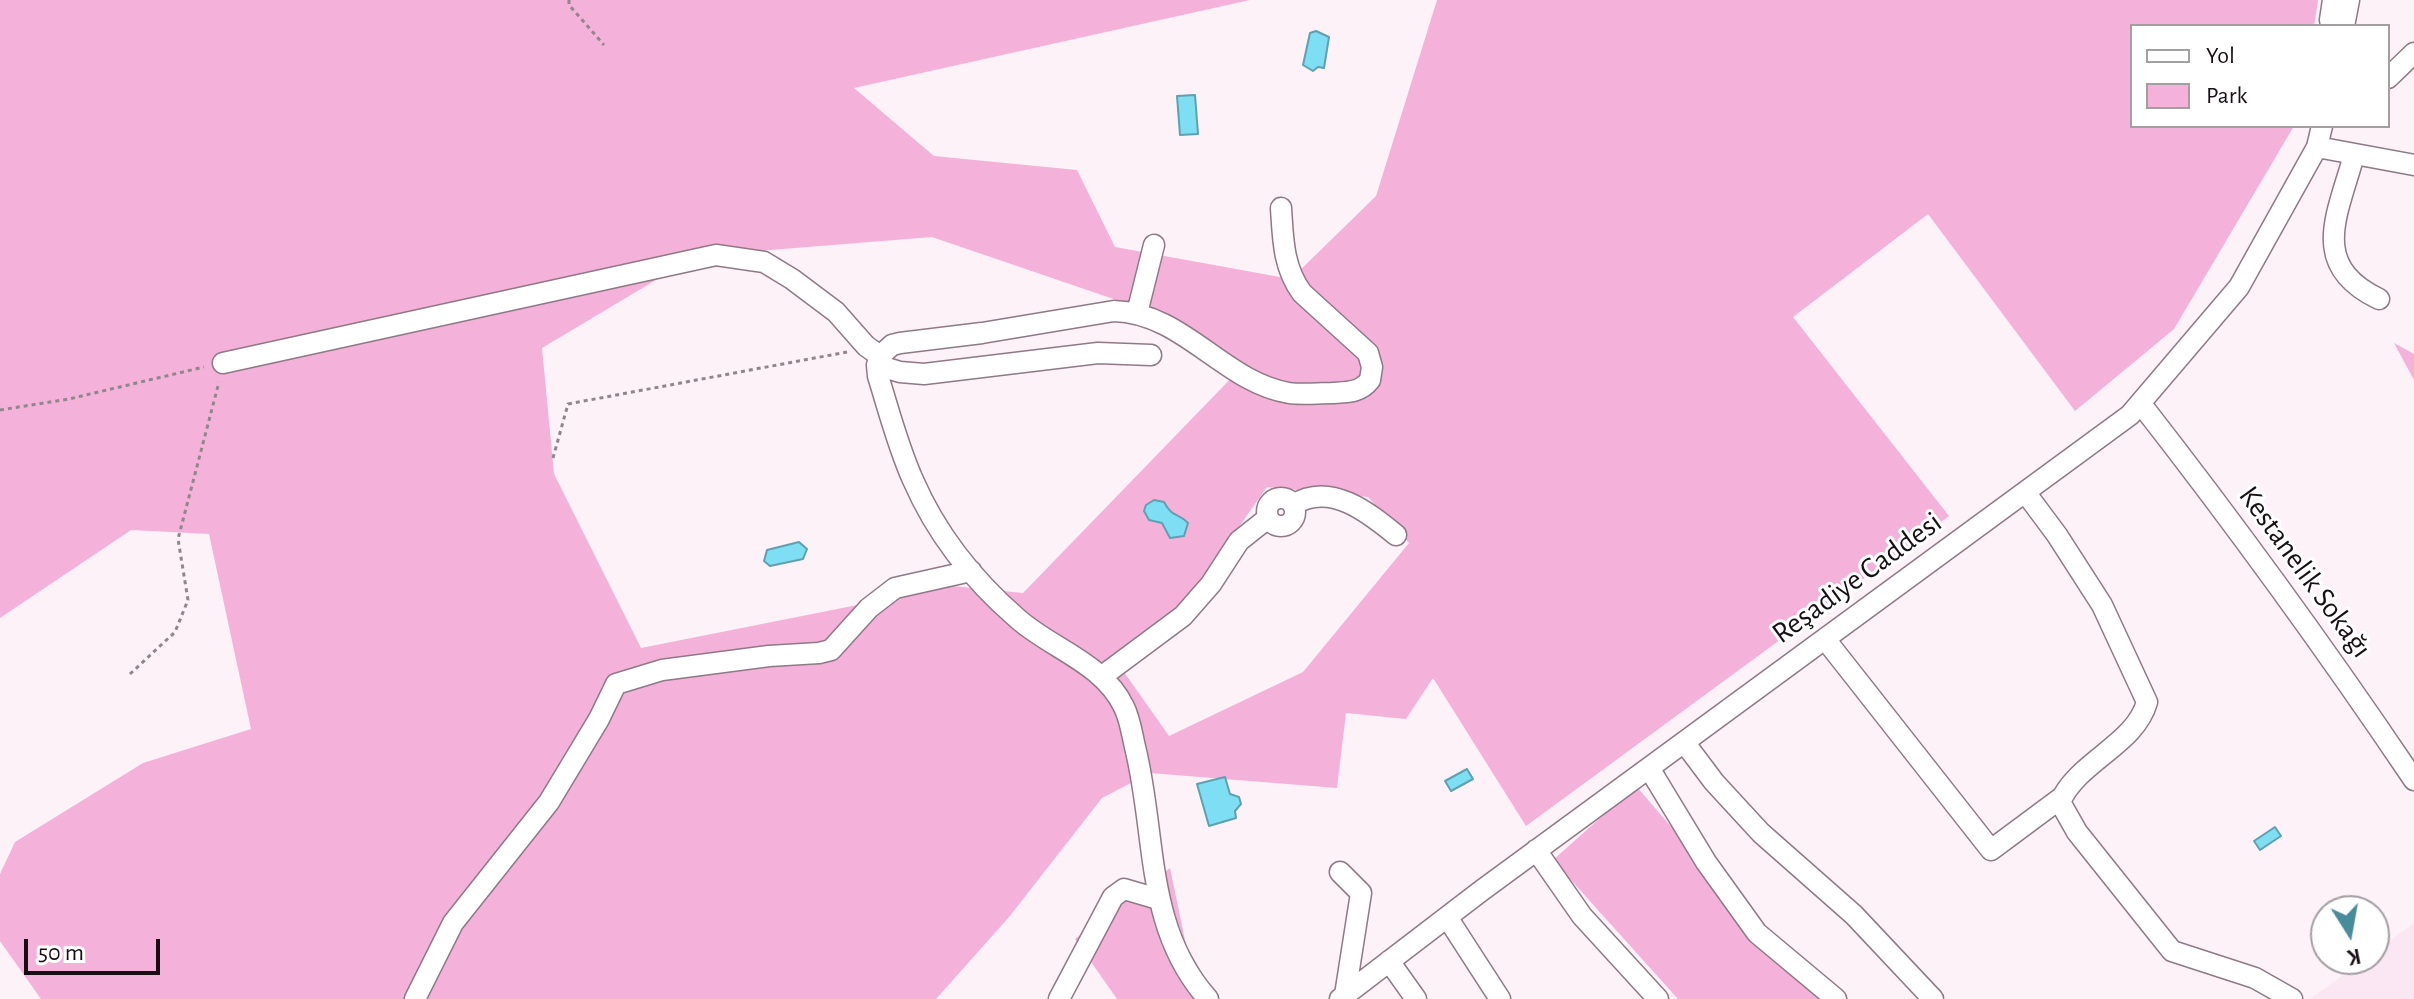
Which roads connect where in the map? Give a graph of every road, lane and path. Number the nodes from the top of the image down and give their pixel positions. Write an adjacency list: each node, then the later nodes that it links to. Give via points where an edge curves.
1 (569, 0): 6 (path)
2 (2333, 0): 4 (street)
3 (2349, 0): 5 (street)
4 (2331, 24)
5 (2344, 24)
6 (604, 45)
7 (2414, 53): 8 (street)
8 (2390, 76)
9 (2322, 128): 10 (street, Reşadiye Caddesi)
10 (2317, 147): 11 (street); 20 (street, Reşadiye Caddesi, via 2239,287)
11 (2354, 155): 12 (street); 15 (street, via 2336,221 2334,251 2343,274)
12 (2414, 165)
13 (1281, 208): 16 (street, via 1284,255 1294,283 1368,353 1370,380 1357,391 1289,393 1251,380 1190,338)
14 (1154, 245): 16 (street)
15 (2379, 299)
16 (1137, 313): 18 (street, via 1114,311 900,343)
17 (1151, 355): 18 (street, via 1098,353 924,374 900,372)
18 (875, 356): 19 (street, via 836,312 792,279 764,262 716,255); 22 (path, via 836,355 568,404); 25 (street, via 912,477 936,525)
19 (223, 363): 21 (path); 27 (path, via 178,539 188,600 175,632)
20 (2141, 404): 23 (street, Reşadiye Caddesi); 31 (street, Kestanelik Sokağı, via 2329,653)
21 (0, 410)
22 (553, 458)
23 (2025, 492): 26 (street, Reşadiye Caddesi); 32 (street, via 2102,605 2147,702 2142,718)
24 (1396, 535): 28 (street, via 1366,511 1339,499 1293,505 1285,498 1274,499 1268,518 1239,541 1183,616)
25 (971, 571): 28 (street, via 1021,622); 39 (street, via 895,588 831,650 662,670 616,684 549,802 453,923)
26 (1825, 639): 29 (street, Reşadiye Caddesi); 32 (street, via 1991,850)
27 (130, 674)
28 (1101, 677): 35 (street, via 1126,711 1144,781)
29 (1684, 742): 30 (street, Reşadiye Caddesi); 46 (street, via 1761,833 1854,915)
30 (1649, 768): 33 (street, Reşadiye Caddesi); 45 (street, via 1757,933)
31 (2414, 780)
32 (2061, 798): 47 (street, via 2077,832 2172,951 2255,978)
33 (1536, 850): 36 (street, Reşadiye Caddesi); 44 (street, via 1582,916)
34 (1340, 872): 38 (street, via 1361,893)
35 (1158, 899): 40 (street, via 1124,889 1113,897); 41 (street, via 1178,957)
36 (1447, 917): 37 (street, Reşadiye Caddesi); 43 (street)
37 (1389, 961): 38 (street, Reşadiye Caddesi); 42 (street)
38 (1342, 997)
39 (415, 999)
40 (1059, 999)
41 (1208, 999)
42 (1416, 999)
43 (1500, 999)
44 (1658, 999)
45 (1836, 999)
46 (1933, 999)
47 (2292, 999)

